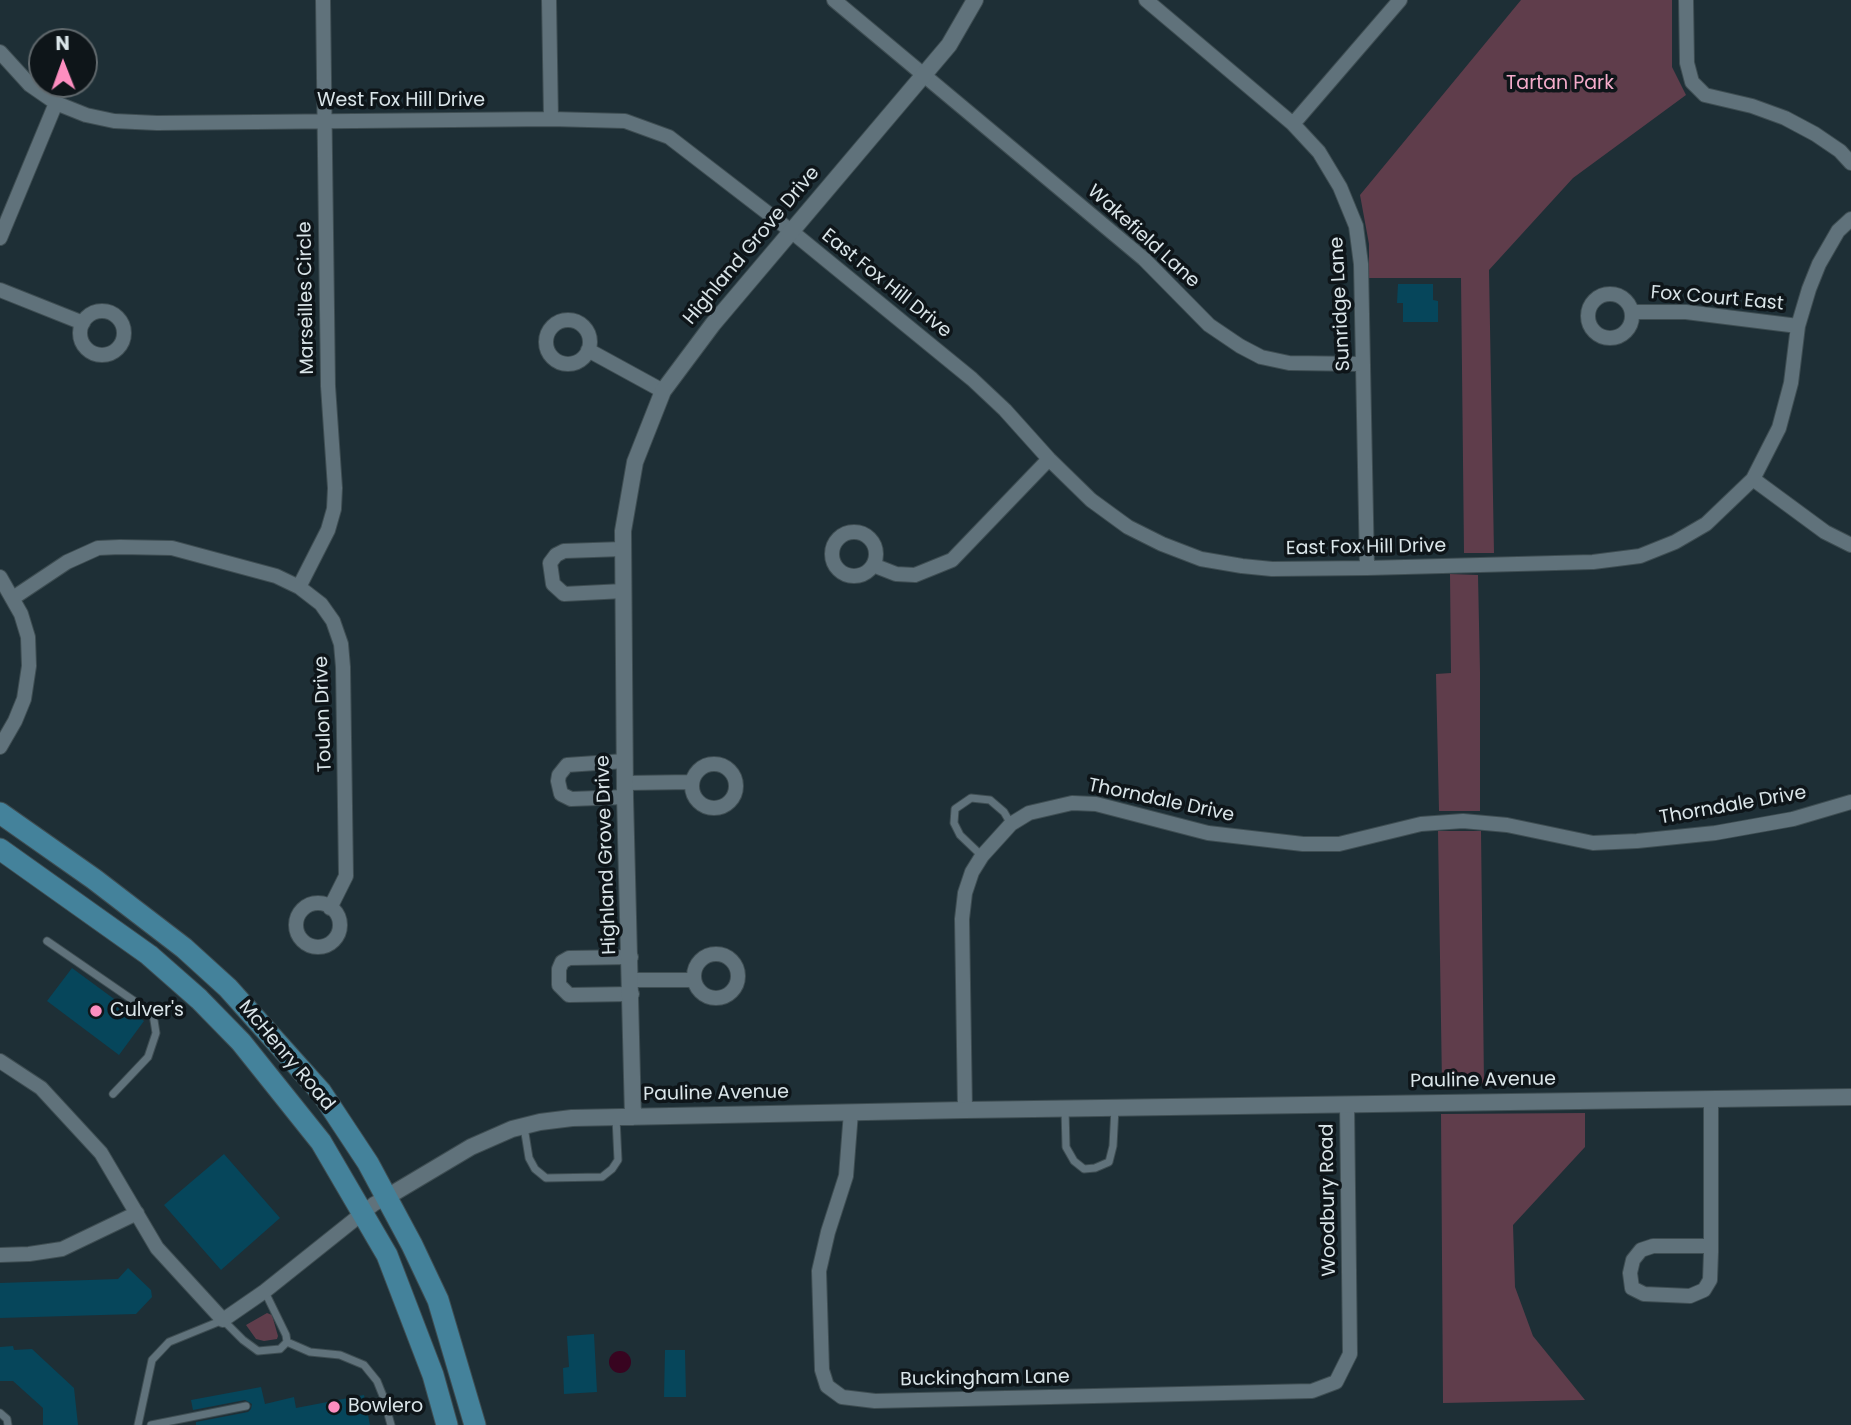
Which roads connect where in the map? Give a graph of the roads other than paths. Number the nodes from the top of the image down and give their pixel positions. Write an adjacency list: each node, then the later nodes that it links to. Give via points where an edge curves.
1 (323, 0): 12 (street, Marseilles Circle)
2 (549, 0): 11 (street)
3 (834, 0): 9 (street, Wakefield Lane)
4 (975, 0): 9 (street, Highland Grove Drive, via 949,45)
5 (1146, 0): 13 (street, Sunridge Lane)
6 (1400, 0): 13 (street)
7 (1686, 0): 14 (street, via 1687,63 1692,82 1705,95 1785,118)
8 (0, 52): 10 (street, West Fox Hill Drive, via 30,85)
9 (923, 73): 16 (street, Highland Grove Drive); 23 (street, Wakefield Lane, via 1144,259 1209,325 1240,346 1261,357 1289,363)
10 (56, 103): 12 (street, West Fox Hill Drive, via 114,121); 17 (street)
11 (551, 119): 12 (street, West Fox Hill Drive); 16 (street, West Fox Hill Drive, via 625,121 669,137)
12 (324, 120): 32 (street, Marseilles Circle, via 327,386 334,509)
13 (1293, 124): 23 (street, Sunridge Lane, via 1319,152 1356,226)
14 (1851, 163)
15 (1851, 219): 21 (street, East Fox Hill Drive, via 1838,231 1819,264)
16 (791, 231): 24 (street, Highland Grove Drive); 25 (street, East Fox Hill Drive, via 972,379)
17 (0, 238)
18 (0, 289): 20 (street)
19 (1632, 312): 21 (street, Fox Court East, via 1686,312)
20 (83, 323)
21 (1798, 326): 26 (street, East Fox Hill Drive, via 1791,383 1779,428)
22 (588, 350): 24 (street)
23 (1363, 364): 30 (street, Sunridge Lane)
24 (663, 391): 28 (street, Highland Grove Drive, via 635,462)
25 (1049, 459): 29 (street, via 952,560 915,575); 30 (street, East Fox Hill Drive, via 1091,500 1128,527 1200,559 1272,569)
26 (1752, 479): 27 (street, via 1825,532); 30 (street, East Fox Hill Drive, via 1706,524 1640,556 1593,562)
27 (1851, 545)
28 (623, 549): 33 (street, Highland Grove Drive); 33 (street, via 564,551 550,563 553,583 564,594)
29 (873, 565)
30 (1367, 568)
31 (0, 577): 34 (street)
32 (299, 587): 34 (street, Toulon Drive, via 276,576 172,548 120,547 98,548 67,562); 44 (street, Toulon Drive, via 321,604 341,644 346,876)
33 (624, 591): 36 (street, Highland Grove Drive)
34 (13, 597): 35 (street, via 28,636 29,666 24,699)
35 (0, 747)
36 (625, 761): 38 (street, Highland Grove Drive); 38 (street, via 567,765 558,781 561,794 571,799)
37 (692, 782): 38 (street)
38 (625, 790): 46 (street, Highland Grove Drive)
39 (1851, 802): 41 (street, Thorndale Drive, via 1793,819 1715,833 1600,843 1463,821 1421,824 1339,844 1303,844 1208,833 1096,804 1072,803 1029,813)
40 (0, 813): 61 (main road, McHenry Road, via 94,879 228,988 321,1091)
41 (1011, 824): 43 (street, Thorndale Drive); 43 (lane, via 990,800 971,799 955,809 954,823 960,835)
42 (0, 849): 63 (main road, McHenry Road, via 149,955 242,1042 321,1142)
43 (982, 856): 56 (street, Thorndale Drive, via 965,893 962,919)
44 (330, 908)
45 (47, 941): 50 (lane, via 153,1014 156,1033 148,1057)
46 (631, 957): 48 (street, Highland Grove Drive); 48 (street, via 569,958 559,969 559,985 569,995)
47 (694, 980): 48 (street)
48 (632, 987): 59 (street, Highland Grove Drive)
49 (0, 1061): 62 (street, via 41,1088 71,1118 101,1153)
50 (114, 1094)
51 (1851, 1097): 52 (street, Pauline Avenue)
52 (1712, 1100): 53 (street, Pauline Avenue); 64 (street)
53 (1347, 1104): 55 (street, Pauline Avenue); 67 (street, Woodbury Road)
54 (1065, 1108): 55 (street, Pauline Avenue); 55 (lane, via 1066,1147 1084,1169 1109,1162); 56 (street, Pauline Avenue)
55 (1115, 1108)
56 (965, 1110): 57 (street, Pauline Avenue)
57 (851, 1112): 59 (street, Pauline Avenue); 67 (street, Buckingham Lane, via 846,1176 819,1270 822,1370 827,1386 842,1398 1311,1391 1336,1382 1350,1354)
58 (616, 1117): 59 (street, Pauline Avenue); 60 (street, Pauline Avenue); 60 (lane, via 618,1160 602,1177 546,1178 529,1158)
59 (633, 1117)
60 (524, 1126): 61 (street, Pauline Avenue, via 471,1147)
61 (387, 1197): 63 (street); 77 (main road, McHenry Road, via 438,1300)
62 (137, 1213): 65 (street, via 62,1249); 68 (street, via 157,1248)
63 (362, 1213): 66 (street); 76 (main road, McHenry Road, via 387,1255 408,1307)
64 (1711, 1246): 64 (street, via 1640,1250 1630,1273 1632,1288 1644,1294 1690,1296 1704,1290 1710,1280)
65 (0, 1255)
66 (265, 1291): 68 (street); 69 (lane)
67 (1349, 1295)
68 (223, 1320): 69 (lane, via 258,1351 280,1349); 73 (lane, via 169,1342 152,1360)
69 (287, 1342): 75 (lane, via 364,1365 380,1389)
70 (246, 1406): 74 (lane)
71 (0, 1413): 72 (lane)
72 (8, 1425)
73 (138, 1425)
74 (152, 1425)
75 (391, 1425)
76 (447, 1425)
77 (475, 1425)

